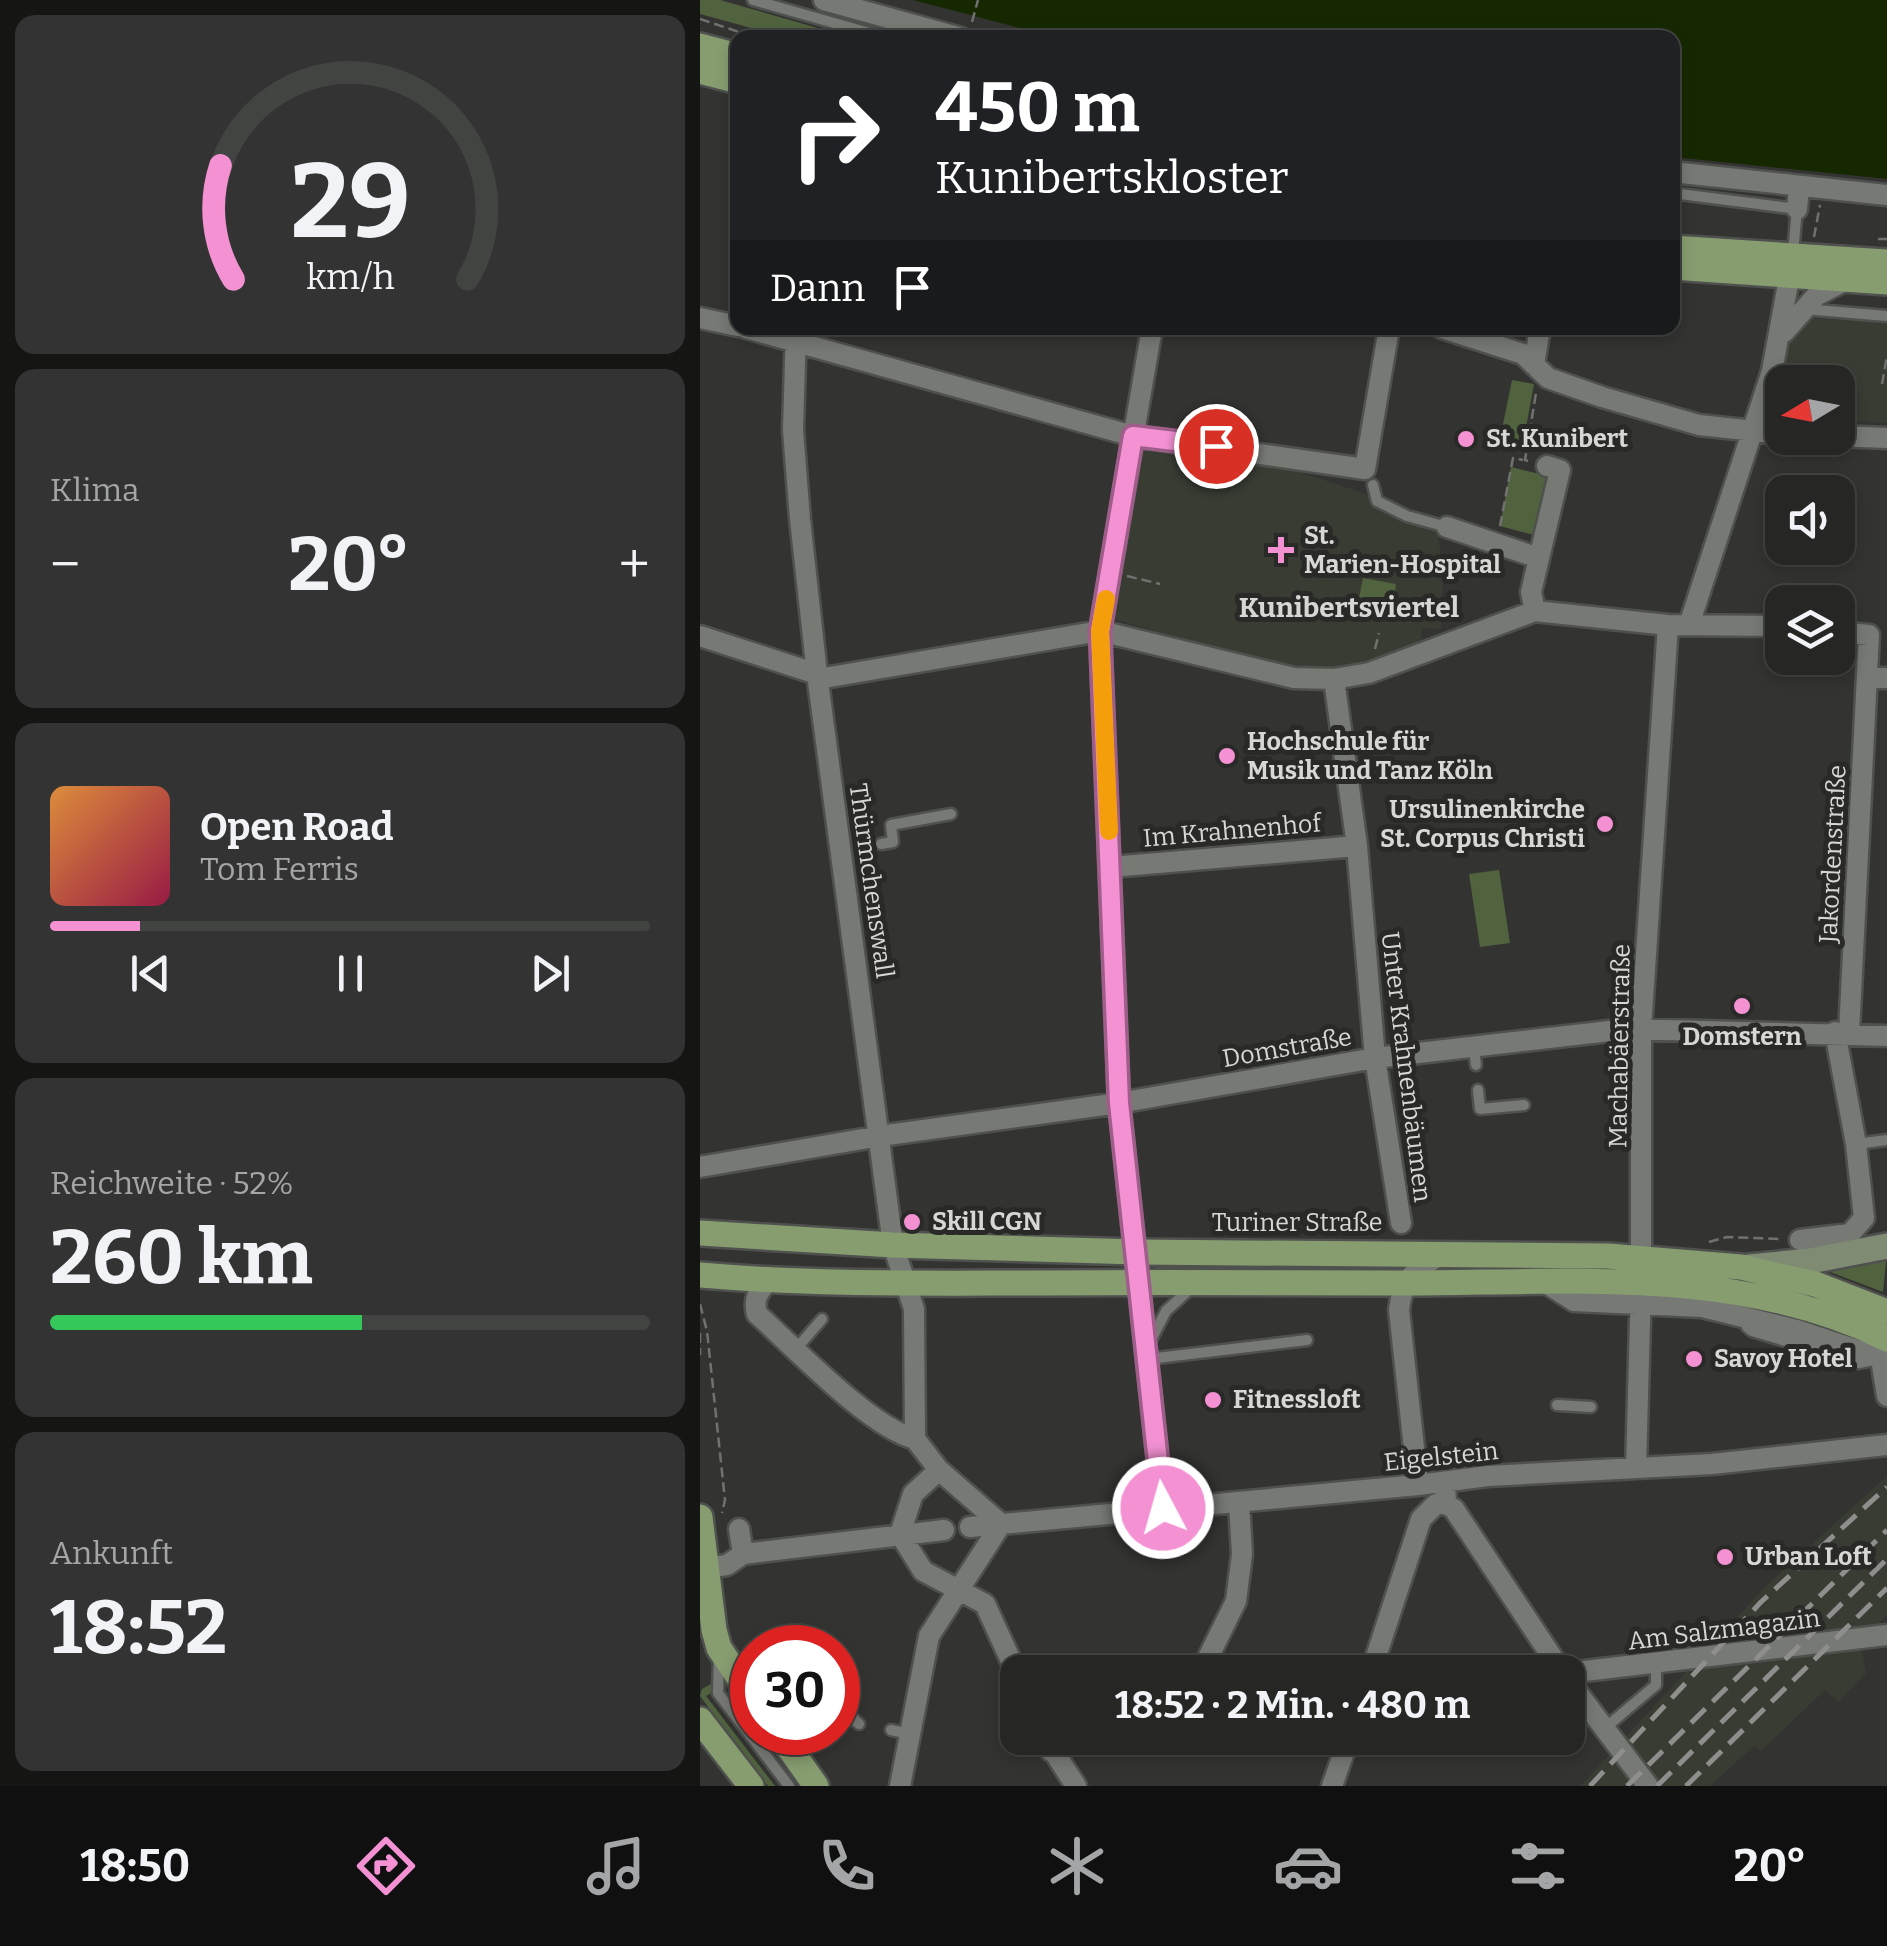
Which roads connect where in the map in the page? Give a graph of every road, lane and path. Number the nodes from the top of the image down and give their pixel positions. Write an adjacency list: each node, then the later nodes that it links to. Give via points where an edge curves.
1 (753, 0): 6 (lane)
2 (824, 0): 7 (street)
3 (978, 0): 8 (path)
4 (700, 19): 5 (path)
5 (732, 30)
6 (859, 30)
7 (935, 30)
8 (967, 30)
9 (700, 46): 10 (main road)
10 (730, 54)
11 (700, 71): 12 (main road)
12 (730, 79)
13 (1680, 174): 17 (street)
14 (1823, 190): 16 (street); 17 (street); 20 (path)
15 (1680, 192): 17 (lane)
16 (1887, 195)
17 (1798, 199): 20 (lane)
18 (1680, 249): 20 (main road)
19 (1887, 262): 20 (main road)
20 (1798, 263): 21 (main road); 22 (main road); 34 (street, Machabäerstraße)
21 (1680, 267)
22 (1848, 278): 23 (main road); 24 (street, Machabäerstraße)
23 (1887, 282)
24 (1804, 308): 25 (lane); 34 (street, Machabäerstraße)
25 (1887, 316)
26 (700, 318): 27 (street)
27 (730, 324)
28 (794, 335): 59 (street, Thürmchenswall, via 793,430)
29 (801, 335): 40 (street)
30 (1151, 335): 40 (street)
31 (1388, 335): 45 (street)
32 (1464, 335): 36 (street, via 1523,354)
33 (1540, 335): 36 (street)
34 (1780, 338): 38 (street, Machabäerstraße)
35 (1887, 356): 37 (path)
36 (1538, 368): 38 (street, via 1602,397 1700,426); 43 (path)
37 (1882, 384)
38 (1752, 433): 39 (street); 52 (street, Machabäerstraße)
39 (1765, 433)
40 (1133, 436): 45 (street, via 1271,453); 49 (street)
41 (1855, 437): 42 (street)
42 (1887, 438)
43 (1525, 460): 44 (path); 46 (path, via 1512,458)
44 (1547, 466): 48 (street, via 1560,470)
45 (1369, 477): 47 (lane, via 1377,501)
46 (1500, 526)
47 (1447, 527): 48 (street)
48 (1539, 558): 51 (street, via 1531,592)
49 (1110, 573): 50 (path); 54 (street)
50 (1160, 584)
51 (1535, 611): 52 (street); 61 (street, via 1369,673)
52 (1678, 625): 53 (street); 66 (street, Machabäerstraße)
53 (1765, 626)
54 (1100, 631): 59 (street); 61 (street, via 1294,678); 65 (street)
55 (1379, 633): 58 (path)
56 (700, 636): 59 (street)
57 (1878, 636): 60 (street, Jakordenstraße)
58 (1375, 649)
59 (818, 676): 73 (street, Thürmchenswall, via 848,850)
60 (1877, 678): 67 (street, Jakordenstraße)
61 (1334, 679): 64 (street, Unter Krahnenbäumen)
62 (951, 814): 63 (lane, via 891,826 893,842)
63 (881, 844)
64 (1357, 846): 65 (street, Im Krahnenhof, via 1234,851); 69 (street, Unter Krahnenbäumen)
65 (1111, 867): 71 (street)
66 (1641, 1029): 67 (street, Domstraße); 69 (street, Domstraße, via 1475,1056); 89 (street, Machabäerstraße)
67 (1842, 1033): 68 (street, Domstraße); 75 (street, Jakordenstraße)
68 (1887, 1036)
69 (1375, 1058): 71 (street, Domstraße); 77 (street, Unter Krahnenbäumen)
70 (1478, 1090): 72 (lane, via 1480,1108)
71 (1119, 1103): 73 (street, Domstraße); 83 (street, via 1125,1219)
72 (1524, 1105)
73 (880, 1136): 76 (street, Domstraße); 81 (street, Thürmchenswall)
74 (1887, 1140): 75 (lane)
75 (1856, 1144): 79 (street, Jakordenstraße, via 1862,1222 1850,1234)
76 (700, 1167)
77 (1401, 1224)
78 (700, 1234): 81 (main road, Turiner Straße)
79 (1800, 1240): 80 (path)
80 (1695, 1242)
81 (894, 1245): 83 (main road, Turiner Straße, via 1086,1241); 90 (street, Thürmchenswall)
82 (1887, 1246): 85 (main road)
83 (1138, 1252): 84 (main road, Turiner Straße); 91 (street)
84 (1444, 1253): 88 (street); 89 (main road, Turiner Straße)
85 (1741, 1267): 89 (main road, Turiner Straße); 94 (main road, Turiner Straße, via 1815,1284)
86 (700, 1275): 87 (main road, Turiner Straße)
87 (768, 1282): 90 (main road, Turiner Straße); 98 (street, via 757,1293 757,1314)
88 (1404, 1283): 89 (main road, Turiner Straße); 92 (main road, Turiner Straße); 110 (street, via 1399,1310)
89 (1641, 1283): 99 (street, Turiner Straße, via 1759,1324); 99 (main road, Turiner Straße, via 1710,1287 1838,1317); 107 (street, Machabäerstraße, via 1630,1409)
90 (906, 1284): 91 (main road, Turiner Straße); 105 (street, Thürmchenswall, via 914,1309)
91 (1140, 1285): 92 (main road, Turiner Straße); 101 (street)
92 (1195, 1285): 101 (lane, via 1166,1311)
93 (700, 1304): 114 (path, via 726,1500 724,1512)
94 (1887, 1312)
95 (822, 1319): 98 (lane)
96 (700, 1333): 100 (path)
97 (1307, 1340): 101 (lane)
98 (796, 1349): 105 (street, via 875,1418)
99 (1885, 1352): 102 (street)
100 (700, 1355)
101 (1146, 1356): 113 (street)
102 (1887, 1396)
103 (1557, 1405): 104 (lane)
104 (1591, 1407)
105 (914, 1439): 108 (street)
106 (1887, 1445): 107 (street, Eigelstein)
107 (1636, 1468): 109 (street, Eigelstein)
108 (940, 1470): 115 (street); 118 (street, via 913,1494)
109 (1444, 1482): 110 (street, Eigelstein); 112 (street)
110 (1418, 1485): 111 (street, Eigelstein)
111 (1238, 1502): 113 (street, Eigelstein); 125 (street, via 1242,1554 1236,1601)
112 (1446, 1504): 126 (street, via 1436,1504 1422,1519); 127 (street)
113 (1163, 1508): 115 (street, Eigelstein)
114 (709, 1519): 119 (main road)
115 (1001, 1524): 116 (street, Eigelstein); 120 (street)
116 (970, 1527)
117 (944, 1530): 118 (street)
118 (900, 1534): 119 (street, via 740,1543 727,1564); 120 (street, via 922,1571)
119 (706, 1568): 121 (main road)
120 (960, 1591): 124 (street, via 985,1604); 140 (street, via 929,1636 900,1732)
121 (704, 1606): 123 (main road)
122 (1887, 1634): 129 (street, Am Salzmagazin)
123 (719, 1648): 128 (main road); 138 (lane, via 718,1692)
124 (1008, 1655)
125 (1209, 1655)
126 (1376, 1655)
127 (1553, 1655)
128 (730, 1664)
129 (1656, 1664): 130 (street, Am Salzmagazin); 133 (lane, via 1656,1684)
130 (1585, 1673)
131 (1585, 1702): 133 (street)
132 (700, 1720): 137 (main road)
133 (1604, 1728): 143 (street)
134 (794, 1755): 139 (main road)
135 (1055, 1755): 141 (street)
136 (1343, 1755): 142 (street)
137 (751, 1786)
138 (789, 1786)
139 (816, 1786)
140 (900, 1786)
141 (1076, 1786)
142 (1332, 1786)
143 (1648, 1786)

